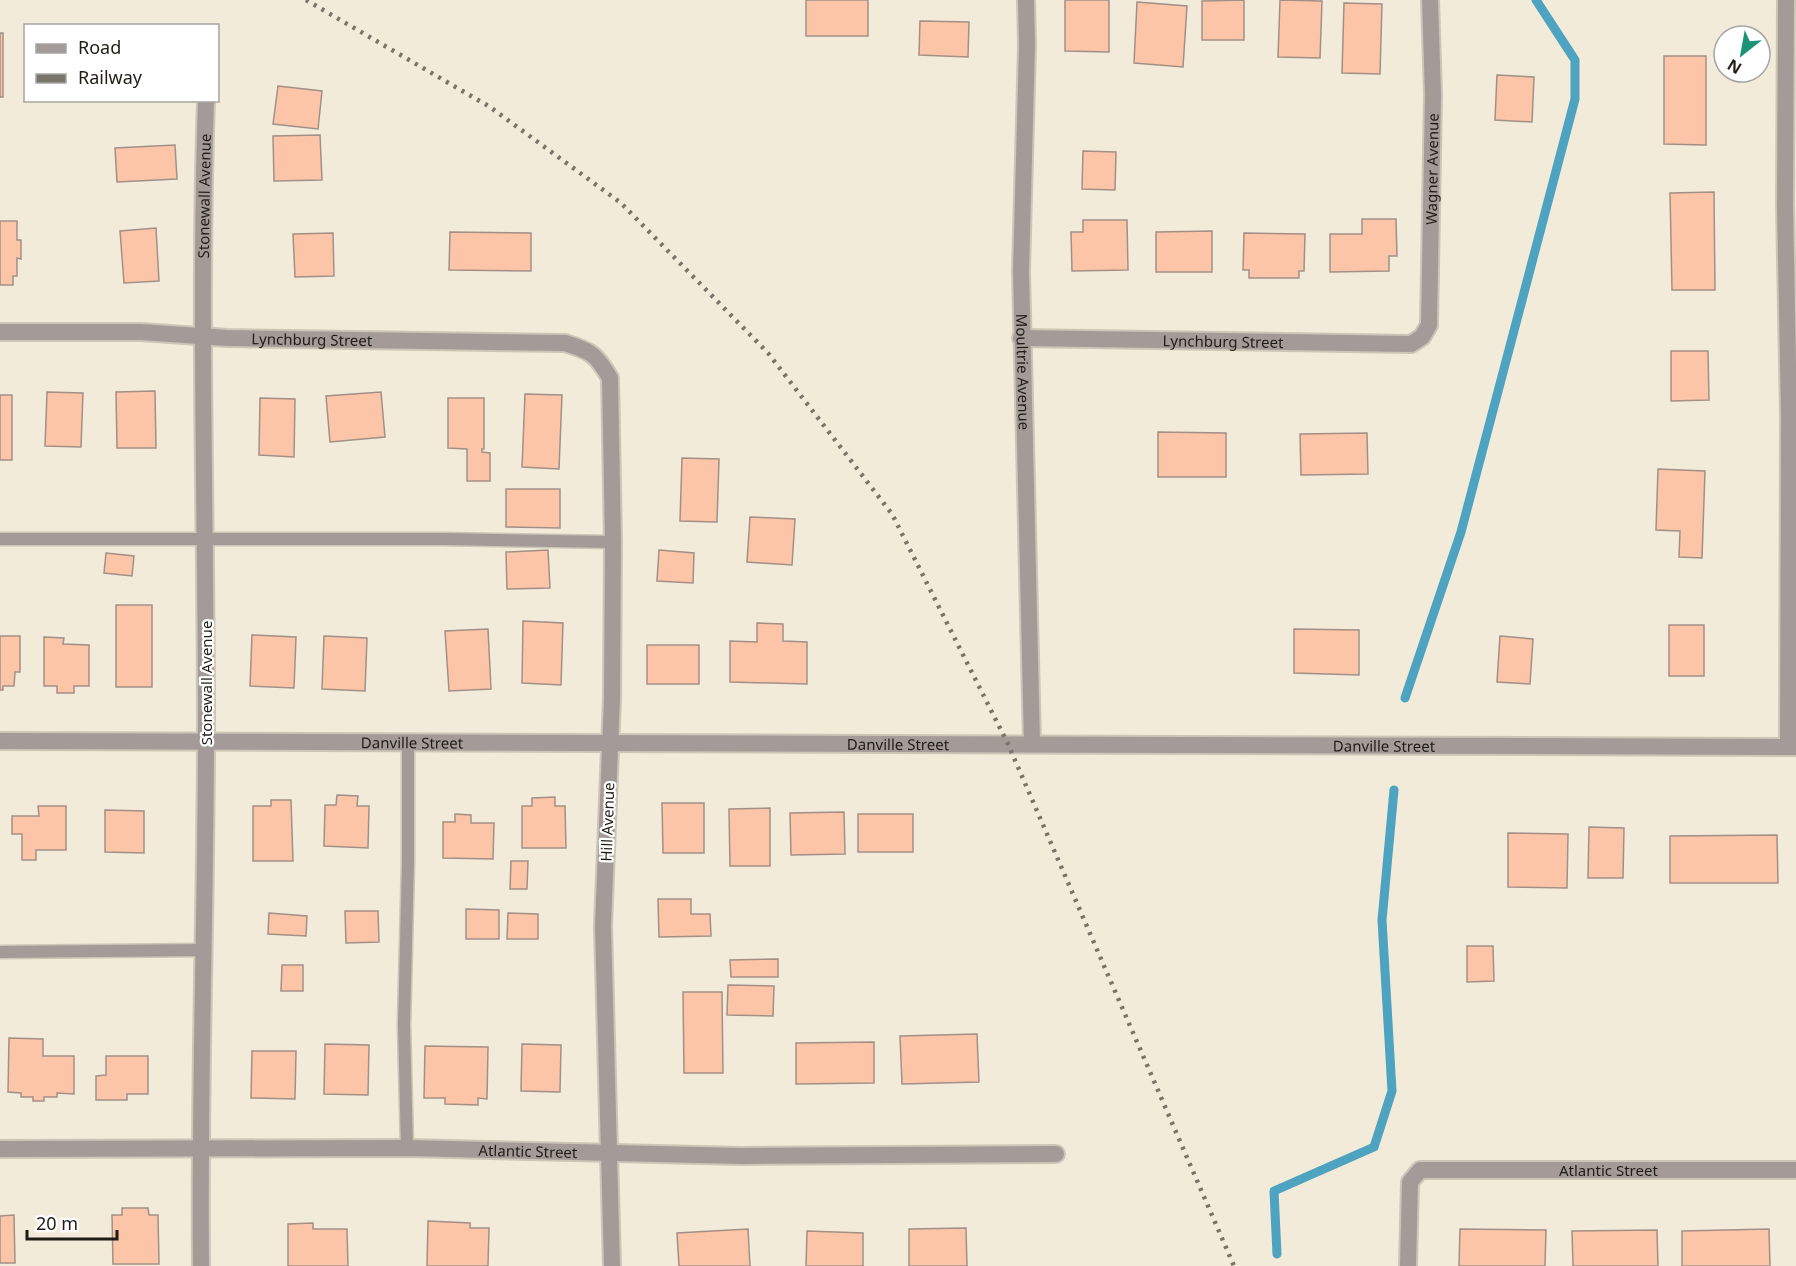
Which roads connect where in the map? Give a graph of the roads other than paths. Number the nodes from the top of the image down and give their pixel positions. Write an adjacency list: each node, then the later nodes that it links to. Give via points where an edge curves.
1 (1026, 0): 8 (street, Moultrie Avenue)
2 (1430, 0): 7 (street, Wagner Avenue, via 1433,95 1429,325)
3 (1786, 0): 18 (street)
4 (206, 102): 6 (street, Stonewall Avenue)
5 (0, 332): 6 (street, Lynchburg Street, via 141,332)
6 (202, 337): 9 (street, Lynchburg Street, via 565,343 587,349); 11 (street, Stonewall Avenue)
7 (1422, 337): 8 (street, Lynchburg Street, via 1411,344)
8 (1021, 338): 17 (street, Moultrie Avenue)
9 (610, 378): 12 (street, Hill Avenue)
10 (0, 538): 11 (lane)
11 (206, 539): 12 (lane); 14 (street, Stonewall Avenue)
12 (613, 542): 16 (street, Hill Avenue)
13 (0, 741): 14 (street, Danville Street)
14 (206, 741): 15 (street, Danville Street); 19 (street, Stonewall Avenue)
15 (408, 742): 16 (street, Danville Street); 22 (lane, via 404,1025)
16 (610, 743): 17 (street, Danville Street); 24 (street, Hill Avenue, via 603,926)
17 (1032, 744): 18 (street, Danville Street)
18 (1792, 747)
19 (204, 950): 20 (lane); 21 (street, Stonewall Avenue)
20 (0, 952)
21 (201, 1148): 22 (street, Atlantic Street); 23 (street, Atlantic Street); 27 (street, Stonewall Avenue)
22 (407, 1148): 24 (street, Atlantic Street)
23 (0, 1149)
24 (610, 1152): 25 (street, Atlantic Street, via 742,1156); 28 (street, Hill Avenue)
25 (1056, 1154)
26 (1796, 1170): 29 (street, Atlantic Street, via 1420,1170 1410,1182)
27 (201, 1266)
28 (612, 1266)
29 (1408, 1266)

